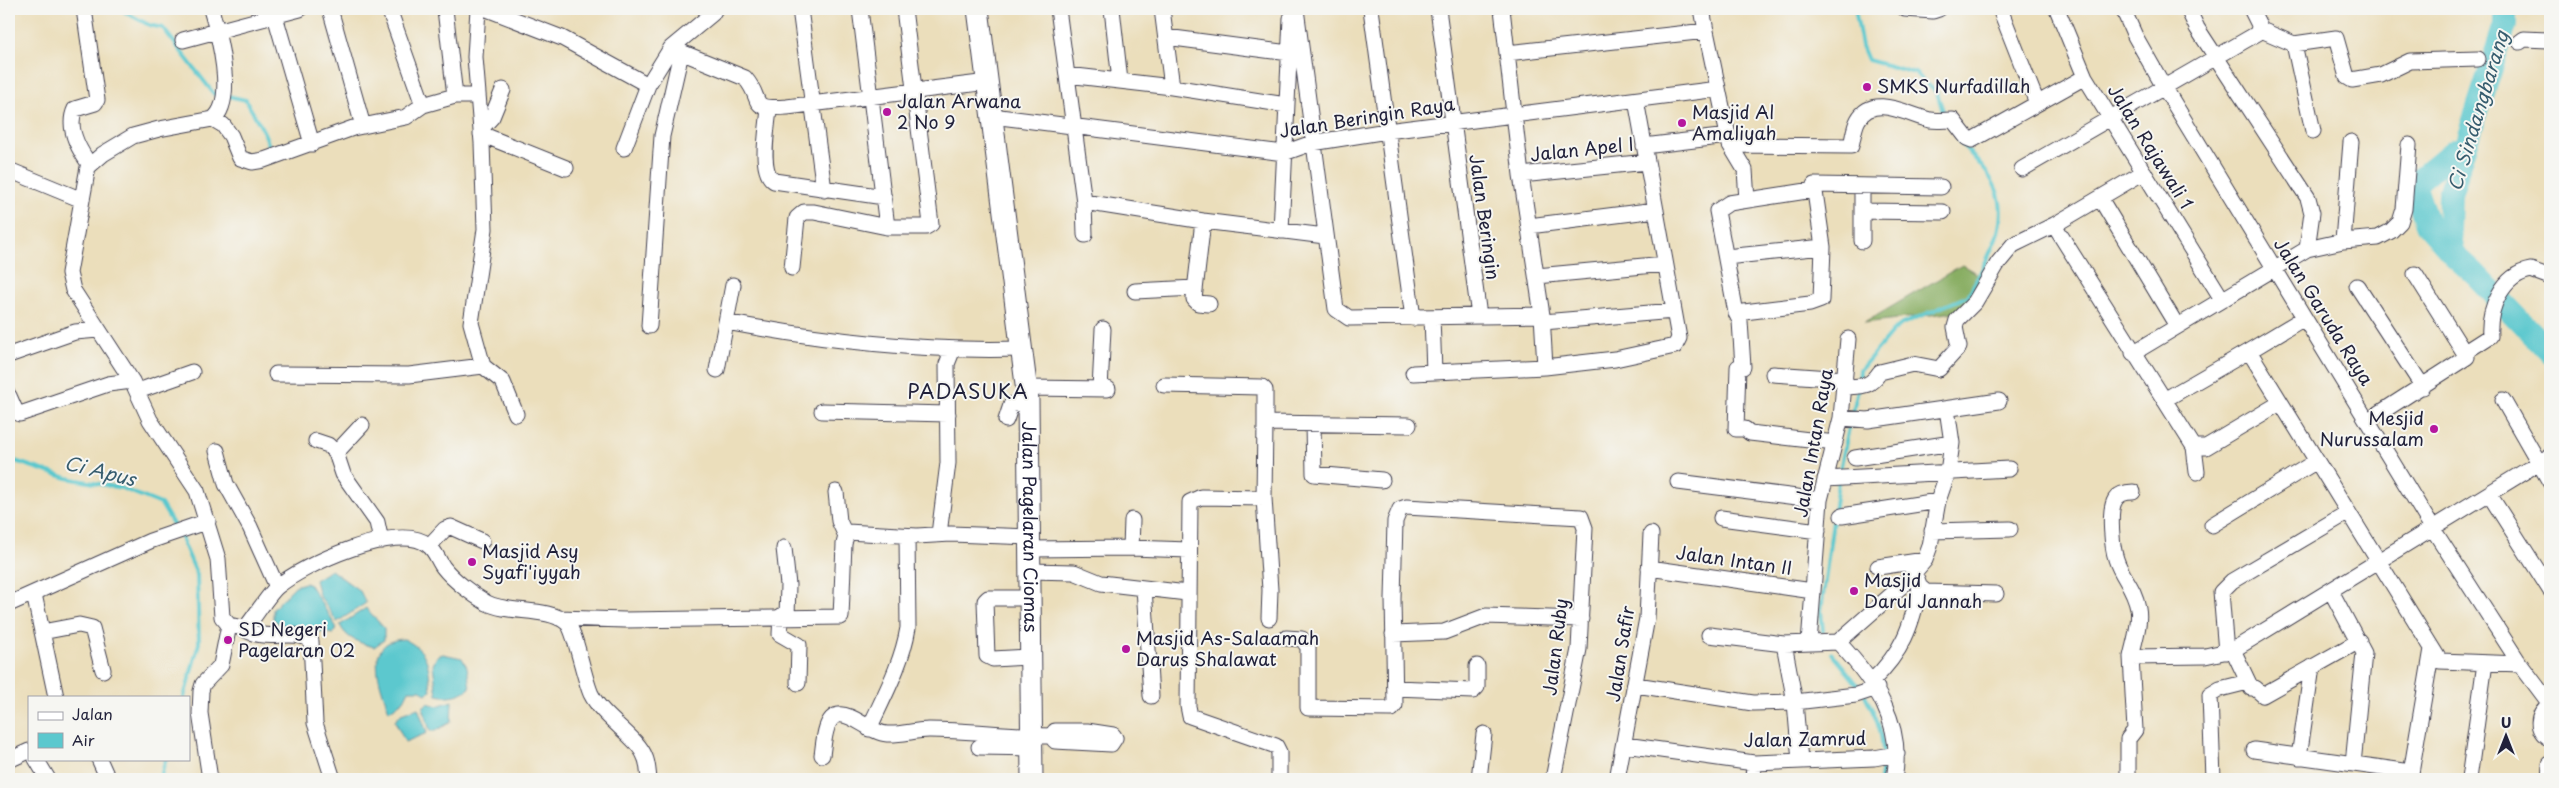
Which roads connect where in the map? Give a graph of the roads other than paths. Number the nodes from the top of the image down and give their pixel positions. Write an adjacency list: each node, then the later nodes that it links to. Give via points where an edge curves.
1 (84, 9): 81 (street, via 97,100 74,109 72,120 78,149)
2 (211, 9): 31 (street)
3 (300, 9): 29 (street)
4 (330, 9): 67 (street)
5 (388, 9): 59 (street)
6 (445, 9): 53 (street)
7 (478, 9): 54 (street, via 475,57)
8 (486, 9): 47 (street, via 562,38)
9 (714, 9): 38 (street)
10 (800, 9): 57 (street)
11 (860, 9): 55 (street)
12 (904, 9): 52 (street)
13 (978, 9): 46 (main road, Jalan Pagelaran Ciomas)
14 (1058, 9): 43 (street)
15 (1112, 9): 45 (street)
16 (1162, 9): 33 (street)
17 (1294, 9): 39 (street); 74 (street)
18 (1371, 9): 70 (street)
19 (1438, 9): 66 (street, Jalan Beringin)
20 (1502, 9): 40 (street)
21 (1702, 9): 32 (street)
22 (1905, 9): 23 (street)
23 (1939, 9)
24 (2000, 9): 58 (street)
25 (2058, 9): 44 (street, Jalan Rajawali 1)
26 (2123, 9): 49 (street, Jalan Garuda Raya)
27 (2188, 9): 41 (street, via 2196,28)
28 (2251, 9): 30 (street)
29 (274, 12): 31 (street); 75 (street)
30 (2259, 29): 37 (street); 41 (street, via 2258,33)
31 (217, 31): 34 (street); 64 (street, via 223,97)
32 (1706, 31): 40 (street); 50 (street)
33 (1166, 37): 39 (street); 48 (street)
34 (183, 40)
35 (2550, 40): 36 (street, via 2524,39)
36 (2520, 42)
37 (2294, 44): 42 (street, via 2336,38 2347,77 2352,80 2381,75 2410,61); 71 (street)
38 (676, 50): 47 (street); 61 (street, via 745,78 757,104); 131 (street, via 662,136)
39 (1289, 53): 60 (street)
40 (1507, 53): 63 (street)
41 (2216, 57): 49 (street); 109 (street, via 2308,198 2312,213)
42 (2478, 59)
43 (1066, 75): 45 (street); 68 (street)
44 (2085, 77): 58 (street); 65 (street, Jalan Rajawali 1)
45 (1120, 81): 48 (street)
46 (988, 82): 52 (street); 62 (main road, Jalan Pagelaran Ciomas)
47 (648, 84): 78 (street)
48 (1172, 87): 60 (street)
49 (2164, 87): 65 (street); 113 (street, Jalan Garuda Raya)
50 (1718, 88): 56 (street, Jalan Beringin Raya); 72 (street)
51 (503, 90): 69 (street, via 492,117)
52 (914, 91): 55 (street); 102 (street, via 930,224 926,227)
53 (455, 96): 54 (street); 59 (street)
54 (478, 96): 69 (street)
55 (870, 97): 57 (street); 91 (street)
56 (1636, 100): 63 (street, Jalan Beringin Raya); 77 (street)
57 (813, 103): 61 (street); 89 (street)
58 (2038, 103): 72 (street, via 1972,140 1947,120 1931,120 1875,106 1858,120 1851,146)
59 (423, 105): 67 (street, via 406,117)
60 (1286, 105): 79 (street)
61 (769, 108): 89 (street, via 765,166 768,178)
62 (992, 116): 68 (street, Jalan Beringin Raya); 137 (main road, Jalan Pagelaran Ciomas)
63 (1515, 116): 66 (street, Jalan Beringin Raya); 86 (street)
64 (213, 119): 75 (street, via 223,125 231,136 240,158 252,162); 81 (street, via 133,136)
65 (2111, 120): 83 (street); 85 (street, Jalan Rajawali 1)
66 (1452, 123): 70 (street, Jalan Beringin Raya); 125 (street, Jalan Beringin)
67 (363, 126): 75 (street)
68 (1073, 127): 79 (street, Jalan Beringin Raya); 95 (street)
69 (481, 131): 82 (street); 142 (street, via 485,228 472,323)
70 (1387, 131): 74 (street, Jalan Beringin Raya); 127 (street)
71 (2313, 131)
72 (1729, 140): 77 (street); 94 (street, via 1745,170)
73 (2351, 142): 107 (street)
74 (1312, 143): 79 (street, Jalan Beringin Raya); 105 (street)
75 (312, 144)
76 (2409, 145): 107 (street, via 2400,222 2385,235)
77 (1644, 146): 80 (street)
78 (624, 148)
79 (1284, 153): 103 (street)
80 (1647, 162): 86 (street, Jalan Apel I); 96 (street)
81 (90, 165): 93 (street, via 85,174)
82 (566, 168)
83 (2022, 169)
84 (9, 170): 93 (street)
85 (2144, 172): 92 (street); 121 (street, Jalan Rajawali 1)
86 (1521, 175): 101 (street)
87 (1862, 186): 88 (street); 90 (street, via 1818,184); 97 (street)
88 (1941, 187)
89 (824, 190): 91 (street)
90 (1813, 190): 94 (street); 108 (street)
91 (884, 197): 102 (street)
92 (2100, 198): 100 (street); 132 (street)
93 (82, 200): 134 (street, via 72,246 70,280 80,303)
94 (1747, 200): 110 (street, via 1729,203 1717,211)
95 (1084, 202): 99 (street); 104 (street)
96 (1656, 210): 101 (street); 111 (street)
97 (1862, 212): 98 (street); 106 (street)
98 (1943, 212)
99 (1202, 221): 103 (street); 119 (street)
100 (2054, 225): 140 (street); 150 (street, via 2032,234 2006,252 1975,302 1957,320 1955,327 1959,347 1939,369 1913,364 1880,372 1873,383)
101 (1529, 226): 115 (street)
102 (887, 227): 112 (street, via 804,212 797,218)
103 (1280, 231): 105 (street)
104 (1085, 235)
105 (1325, 236): 127 (street, via 1334,302 1341,315 1349,318)
106 (1862, 241)
107 (2343, 241): 109 (street)
108 (1823, 247): 110 (street); 124 (street, via 1821,300)
109 (2307, 249): 113 (street)
110 (1726, 257): 124 (street)
111 (1665, 264): 115 (street); 123 (street)
112 (792, 268)
113 (2274, 269): 121 (street); 129 (street, Jalan Garuda Raya)
114 (2414, 274): 139 (street)
115 (1537, 276): 128 (street)
116 (2550, 277): 139 (street, via 2531,270 2522,271 2508,281 2488,320 2490,336)
117 (733, 285): 130 (street)
118 (2357, 286): 153 (street)
119 (1195, 288): 120 (street); 122 (street, via 1195,302)
120 (1135, 291)
121 (2222, 299): 132 (street)
122 (1209, 304)
123 (1674, 310): 128 (street); 143 (street, via 1679,338 1671,348 1615,359)
124 (1736, 313): 173 (street, via 1743,335 1743,367 1738,368 1736,429)
125 (1479, 316): 126 (street); 128 (street)
126 (1432, 317): 127 (street); 146 (street)
127 (1413, 318)
128 (1543, 318): 143 (street)
129 (2304, 318): 138 (street); 166 (street, Jalan Garuda Raya)
130 (726, 322): 136 (street, via 766,330); 144 (street)
131 (649, 326)
132 (2177, 326): 140 (street)
133 (1103, 329): 154 (street, via 1104,389)
134 (98, 330): 141 (street, via 75,332); 152 (street)
135 (1848, 339): 150 (street, Jalan Intan Raya)
136 (953, 349): 137 (street); 163 (street, via 947,364)
137 (1022, 349): 154 (main road, Jalan Pagelaran Ciomas)
138 (2249, 351): 156 (street); 159 (street)
139 (2465, 352): 153 (street, via 2466,360)
140 (2133, 353): 156 (street)
141 (9, 355)
142 (483, 366): 148 (street, via 409,375); 162 (street, via 503,382)
143 (1545, 367): 146 (street)
144 (717, 370)
145 (192, 372): 152 (street)
146 (1434, 372): 147 (street)
147 (1413, 373)
148 (276, 374)
149 (1773, 374): 150 (street)
150 (1852, 384): 164 (street, Jalan Intan Raya)
151 (1164, 385): 167 (street, via 1262,387 1265,390)
152 (135, 386): 155 (street, via 108,384 20,414); 197 (street, via 150,420 190,478)
153 (2423, 387): 166 (street)
154 (1027, 394): 165 (street, via 1011,405); 209 (main road, Jalan Pagelaran Ciomas)
155 (9, 396)
156 (2164, 400): 174 (street)
157 (2503, 400): 178 (street)
158 (1999, 401): 160 (street)
159 (2280, 403): 174 (street, via 2206,447); 179 (street)
160 (1947, 409): 164 (street, via 1868,420); 172 (street)
161 (822, 411): 163 (street)
162 (516, 414)
163 (948, 414): 203 (street, via 948,474)
164 (1843, 419): 173 (street, Jalan Intan Raya)
165 (1006, 420)
166 (2369, 420): 200 (street, Jalan Garuda Raya)
167 (1265, 423): 168 (street); 190 (street)
168 (1313, 424): 170 (street); 184 (street, via 1314,474)
169 (362, 425): 176 (street)
170 (1409, 426)
171 (316, 442): 176 (street, via 328,445)
172 (1952, 442): 177 (street); 181 (street)
173 (1835, 443): 183 (street, Jalan Intan Raya)
174 (2194, 447): 182 (street)
175 (217, 450): 219 (street, via 226,484)
176 (336, 452): 207 (street, via 343,474 377,522)
177 (1855, 458)
178 (2544, 460): 186 (street); 189 (street)
179 (2315, 462): 193 (street); 198 (street)
180 (2009, 469): 181 (street)
181 (1948, 472): 183 (street); 192 (street)
182 (2197, 472)
183 (1828, 479): 191 (street, Jalan Intan Raya)
184 (1382, 480)
185 (1678, 482): 191 (street)
186 (2550, 482)
187 (836, 492): 205 (street, via 839,521)
188 (2133, 492): 245 (street, via 2119,496 2112,509 2116,559 2131,586 2138,611)
189 (2489, 494): 200 (street); 222 (street)
190 (1264, 498): 213 (street, via 1192,500 1189,508); 232 (street)
191 (1820, 500): 201 (street, Jalan Intan Raya)
192 (1938, 501): 194 (street); 202 (street)
193 (2347, 513): 214 (street); 243 (street, via 2232,581 2221,592)
194 (1842, 516)
195 (1721, 518): 201 (street)
196 (1132, 520): 212 (street)
197 (208, 521): 226 (street, via 150,541); 234 (street, via 218,559 222,617)
198 (2212, 525)
199 (2010, 529): 202 (street)
200 (2433, 529): 214 (street); 248 (street, Jalan Garuda Raya)
201 (1818, 531): 223 (street, Jalan Intan Raya)
202 (1932, 531): 215 (street)
203 (939, 534): 206 (street); 209 (street)
204 (1651, 534): 217 (street, Jalan Safir)
205 (846, 536): 206 (street, via 849,532); 230 (street, via 841,617)
206 (907, 536): 261 (street, via 906,643)
207 (381, 541): 210 (street, via 411,540); 219 (street, via 323,559)
208 (482, 541): 210 (street, via 451,527)
209 (1029, 543): 212 (street); 218 (main road, Jalan Pagelaran Ciomas)
210 (429, 546): 231 (street, via 444,568 480,599 490,604)
211 (784, 548): 230 (street, via 788,584)
212 (1131, 548): 213 (street)
213 (1189, 550): 225 (street)
214 (2378, 563): 224 (street); 246 (street)
215 (1921, 565): 216 (street); 221 (street); 240 (street, via 1877,610)
216 (1878, 567)
217 (1649, 568): 223 (street, Jalan Intan II); 254 (street, Jalan Safir, via 1647,618)
218 (1029, 571): 220 (street, via 1074,572 1101,583); 228 (main road, Jalan Pagelaran Ciomas)
219 (277, 587): 234 (street, via 247,626)
220 (1144, 588): 225 (street); 258 (street)
221 (1920, 588): 227 (street, via 1926,592); 256 (street, via 1907,637)
222 (2550, 590)
223 (1813, 591): 241 (street, Jalan Intan Raya)
224 (2331, 591): 239 (street); 243 (street)
225 (1187, 593): 286 (street, via 1188,712 1200,720 1276,746)
226 (34, 594): 229 (street); 235 (street)
227 (1996, 594)
228 (1029, 598): 244 (main road, Jalan Pagelaran Ciomas); 244 (street, via 988,598 985,601 987,656)
229 (9, 604)
230 (784, 616): 231 (street, via 625,620); 253 (street, via 780,634 799,645)
231 (560, 618): 284 (street, via 574,634 581,669 591,694 645,756)
232 (1270, 618)
233 (1581, 619): 236 (street, via 1486,616 1444,632); 236 (street, Jalan Ruby, via 1583,519 1566,514 1406,507 1400,510 1395,521); 288 (street, Jalan Ruby, via 1578,654)
234 (236, 626): 282 (street, via 221,665 201,691 201,721); 283 (street, via 254,635 303,636 311,641 315,723)
235 (42, 632): 251 (street, via 79,625 92,628); 257 (street)
236 (1393, 634): 255 (street)
237 (1709, 635): 242 (street)
238 (1286, 638): 255 (street, via 1302,639 1308,648 1308,708 1392,709)
239 (2359, 641): 250 (street); 277 (street, via 2364,653 2364,672)
240 (1837, 642): 241 (street); 256 (street, via 1854,657)
241 (1814, 643): 242 (street)
242 (1784, 644): 259 (street)
243 (2230, 651): 245 (street, via 2204,656); 252 (street)
244 (1029, 657): 264 (main road, Jalan Pagelaran Ciomas)
245 (2131, 657): 292 (street, via 2135,730 2128,738)
246 (2434, 657): 247 (street); 279 (street)
247 (2485, 662): 248 (street); 294 (street)
248 (2520, 664): 260 (street, Jalan Garuda Raya)
249 (1477, 666): 255 (street, via 1477,687 1473,691)
250 (2312, 667): 252 (street, via 2264,695 2251,688); 271 (street)
251 (103, 670)
252 (2248, 682): 293 (street, via 2210,695)
253 (798, 683)
254 (1636, 685): 259 (street, via 1744,702); 265 (street, Jalan Safir)
255 (1395, 688)
256 (1868, 689): 259 (street); 270 (street, via 1886,706 1896,742)
257 (56, 696)
258 (1151, 696)
259 (1795, 702): 275 (street)
260 (2550, 704): 263 (street, Jalan Garuda Raya, via 2541,713 2539,726)
261 (869, 728): 264 (street, via 886,734 927,730); 269 (street, via 847,716 838,715 832,719)
262 (1484, 734): 287 (street)
263 (2550, 739)
264 (1038, 740): 266 (street); 285 (main road, Jalan Pagelaran Ciomas)
265 (1625, 744): 276 (street, Jalan Zamrud); 289 (street, Jalan Safir)
266 (979, 747)
267 (2254, 750): 271 (street)
268 (28, 751): 272 (street)
269 (822, 755)
270 (1887, 756): 275 (street, Jalan Zamrud); 291 (street)
271 (2299, 757): 277 (street)
272 (9, 760)
273 (37, 760): 280 (street)
274 (99, 760): 281 (street)
275 (1800, 761): 276 (street, Jalan Zamrud)
276 (1754, 763): 290 (street)
277 (2353, 764): 279 (street)
278 (2550, 764): 295 (street)
279 (2411, 776)
280 (48, 779)
281 (108, 779)
282 (210, 779)
283 (333, 779)
284 (649, 779)
285 (1032, 779)
286 (1279, 779)
287 (1479, 779)
288 (1553, 779)
289 (1617, 779)
290 (1753, 779)
291 (1894, 779)
292 (2128, 779)
293 (2213, 779)
294 (2469, 779)
295 (2549, 779)

